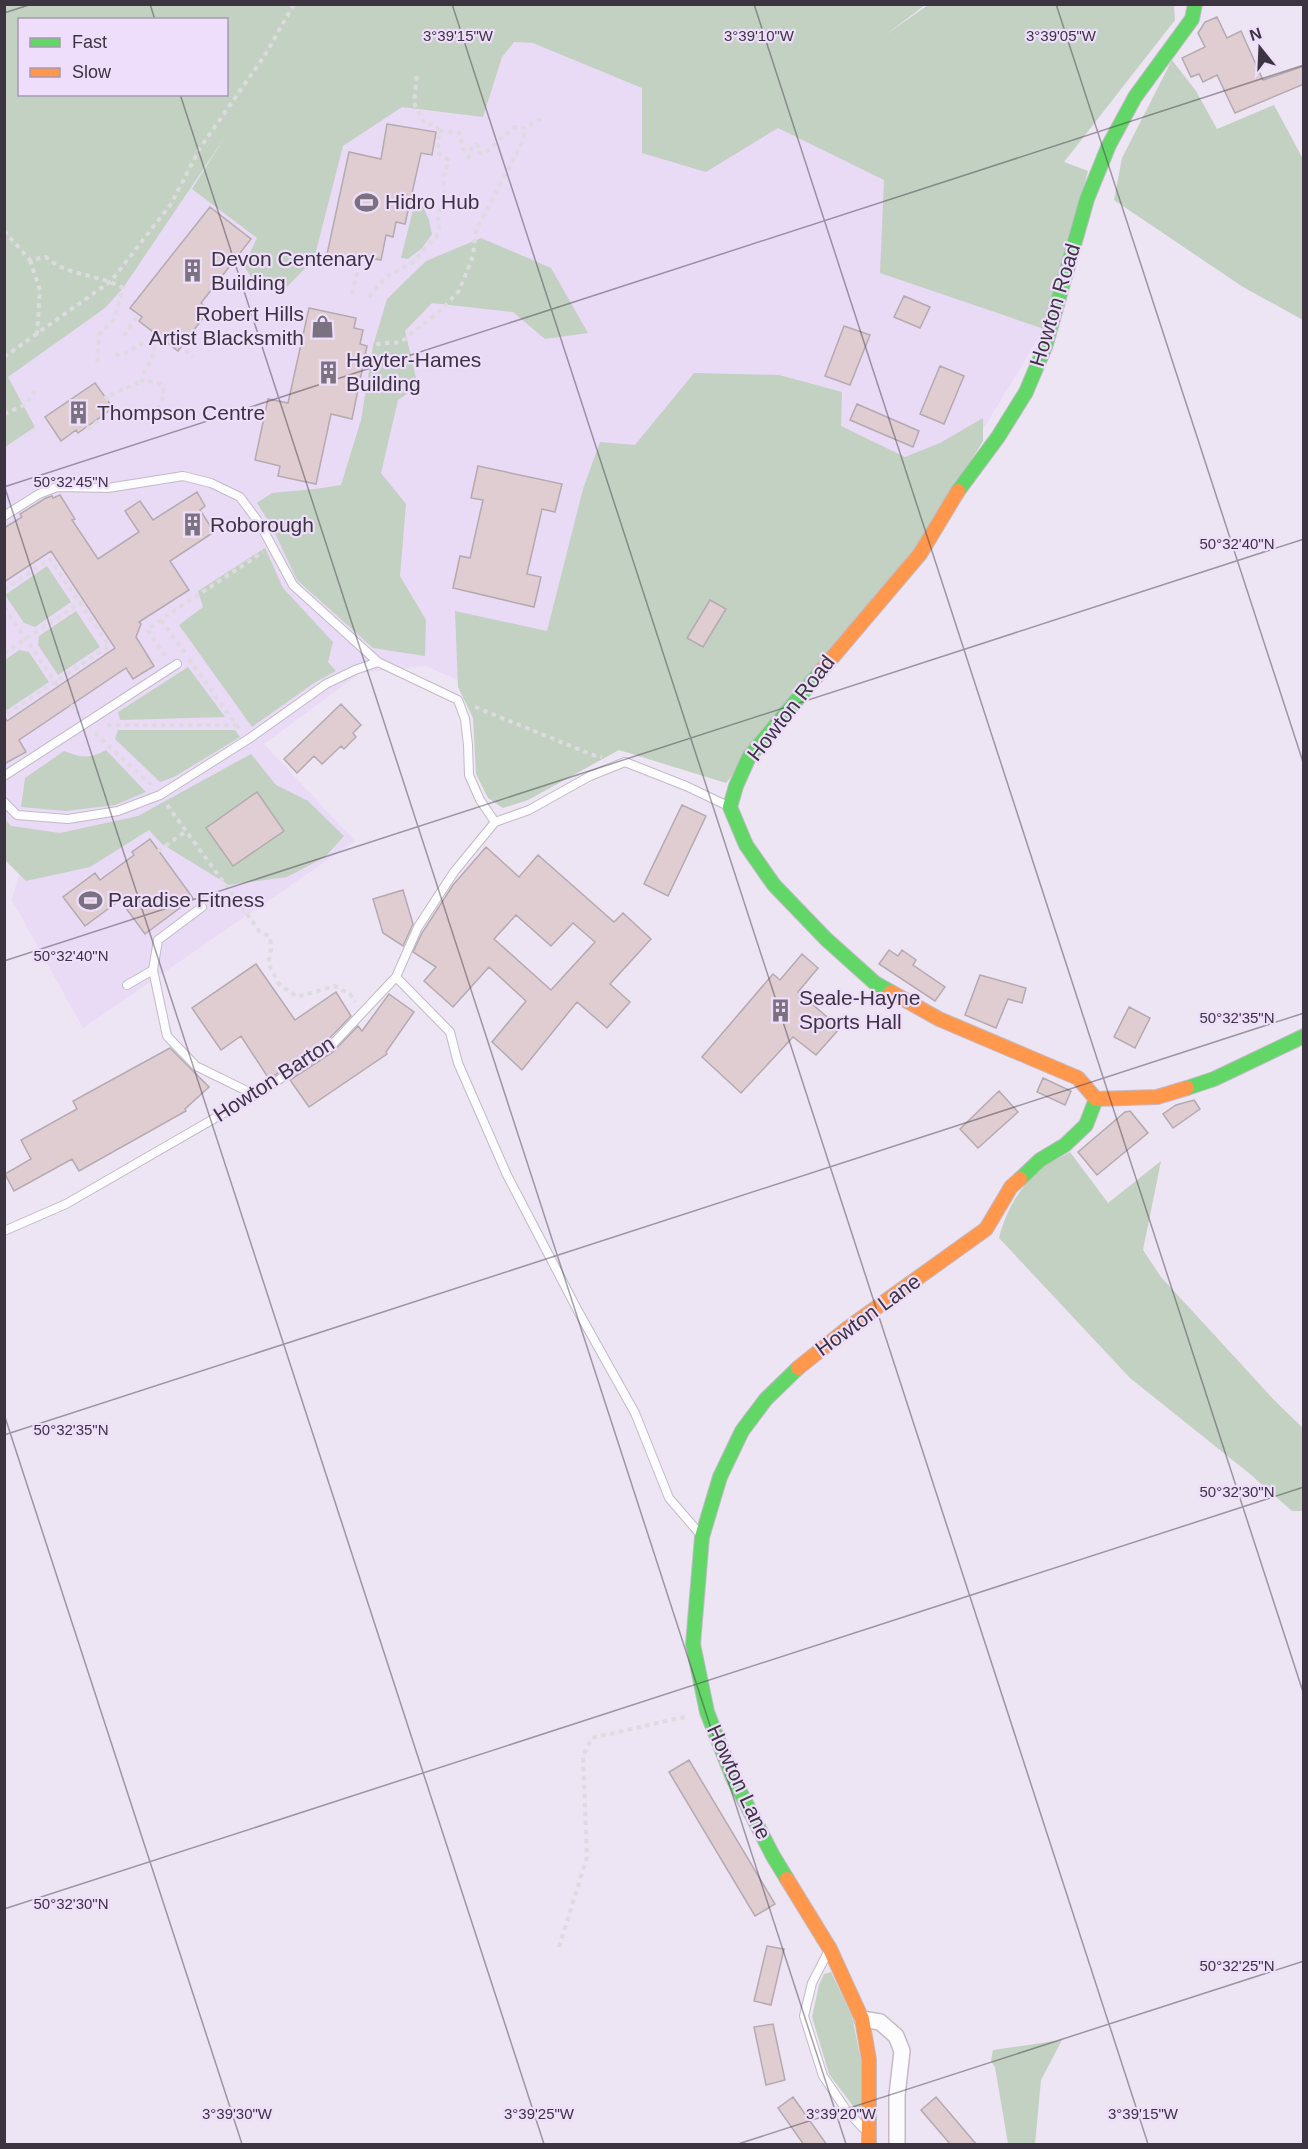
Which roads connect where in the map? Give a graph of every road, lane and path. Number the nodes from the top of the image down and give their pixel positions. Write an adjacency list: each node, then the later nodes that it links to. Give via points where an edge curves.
1 (294, 4): 10 (path, via 265,55 200,148 171,204)
2 (1195, 4): 48 (street, Howton Road, via 1192,19 1135,97 1108,145 1087,200 1046,347 1026,392 920,554 749,757)
3 (417, 73): 6 (path, via 414,103 425,124 436,125)
4 (541, 119): 5 (path)
5 (524, 128): 6 (path, via 514,127 484,154 473,144 469,157 459,133); 16 (path, via 524,140 476,230 473,256 459,291 401,342)
6 (439, 131): 12 (path, via 438,153 449,160 436,237 412,263 386,278)
7 (4, 231): 9 (path)
8 (361, 256): 11 (path)
9 (30, 260): 10 (path, via 45,257 54,265); 14 (path, via 40,290)
10 (111, 281): 14 (path); 21 (path, via 123,288 114,319 99,335)
11 (352, 294)
12 (369, 297)
13 (138, 314): 15 (path)
14 (37, 334): 20 (path)
15 (124, 336)
16 (376, 344)
17 (185, 350): 19 (path)
18 (115, 355): 22 (path, via 146,340 153,342 155,352)
19 (193, 356)
20 (4, 357)
21 (97, 366)
22 (142, 381): 25 (path, via 157,382 165,394); 26 (path, via 106,397 115,409)
23 (36, 388): 24 (path, via 26,404)
24 (4, 414)
25 (145, 423)
26 (87, 429)
27 (4, 516): 28 (lane, via 57,487 108,488 183,476 240,497)
28 (272, 546): 32 (path); 35 (lane, via 293,585)
29 (4, 590): 30 (path, via 50,559)
30 (82, 602): 33 (path); 37 (path, via 111,645)
31 (4, 607): 33 (path)
32 (161, 620): 36 (path, via 147,629); 41 (path)
33 (26, 639): 34 (path); 37 (path)
34 (4, 653)
35 (378, 662): 38 (lane); 43 (lane, via 326,684)
36 (175, 665): 40 (lane)
37 (57, 684): 39 (path)
38 (458, 700): 44 (path); 49 (lane, via 465,719 469,775)
39 (4, 716)
40 (85, 724): 45 (lane); 46 (path)
41 (236, 725): 42 (path); 43 (path)
42 (119, 726)
43 (250, 738): 46 (lane)
44 (593, 755)
45 (4, 777)
46 (160, 795): 47 (lane, via 118,811 68,819 17,815); 50 (path)
47 (4, 802)
48 (730, 807): 49 (lane, via 625,762 529,810); 59 (street, via 746,845 774,885 875,982 939,1019 1078,1078)
49 (495, 822): 54 (lane, Howton Barton, via 454,872 418,927)
50 (185, 832): 51 (path); 56 (path, via 261,932 270,937 268,963 279,984 297,997 335,986 350,994)
51 (158, 851)
52 (202, 907): 53 (lane, via 158,940)
53 (153, 970): 55 (lane); 58 (lane, via 167,1036 196,1066)
54 (396, 977): 56 (lane, Howton Barton); 61 (lane, via 450,1032 458,1063 507,1174 635,1413 669,1498)
55 (127, 985)
56 (362, 1013): 58 (lane, Howton Barton, via 330,1047)
57 (1304, 1036): 59 (street, via 1214,1079 1157,1097)
58 (255, 1095): 60 (lane, Howton Barton, via 66,1204)
59 (1096, 1099): 61 (street, Howton Lane, via 1086,1125 1011,1187 986,1229 848,1328 766,1399 742,1431 720,1477)
60 (4, 1231)
61 (702, 1537): 62 (street, Howton Lane, via 693,1644)
62 (707, 1712): 63 (path, via 592,1738 583,1756 587,1857); 64 (street, Howton Lane, via 733,1778 773,1856)
63 (559, 1947)
64 (830, 1949): 65 (street, Howton Lane); 66 (lane, via 812,1983 804,2016 823,2076)
65 (862, 2019): 66 (street, Howton Lane, via 869,2060); 67 (street, via 880,2022 896,2036 902,2051)
66 (868, 2139)
67 (897, 2145)

